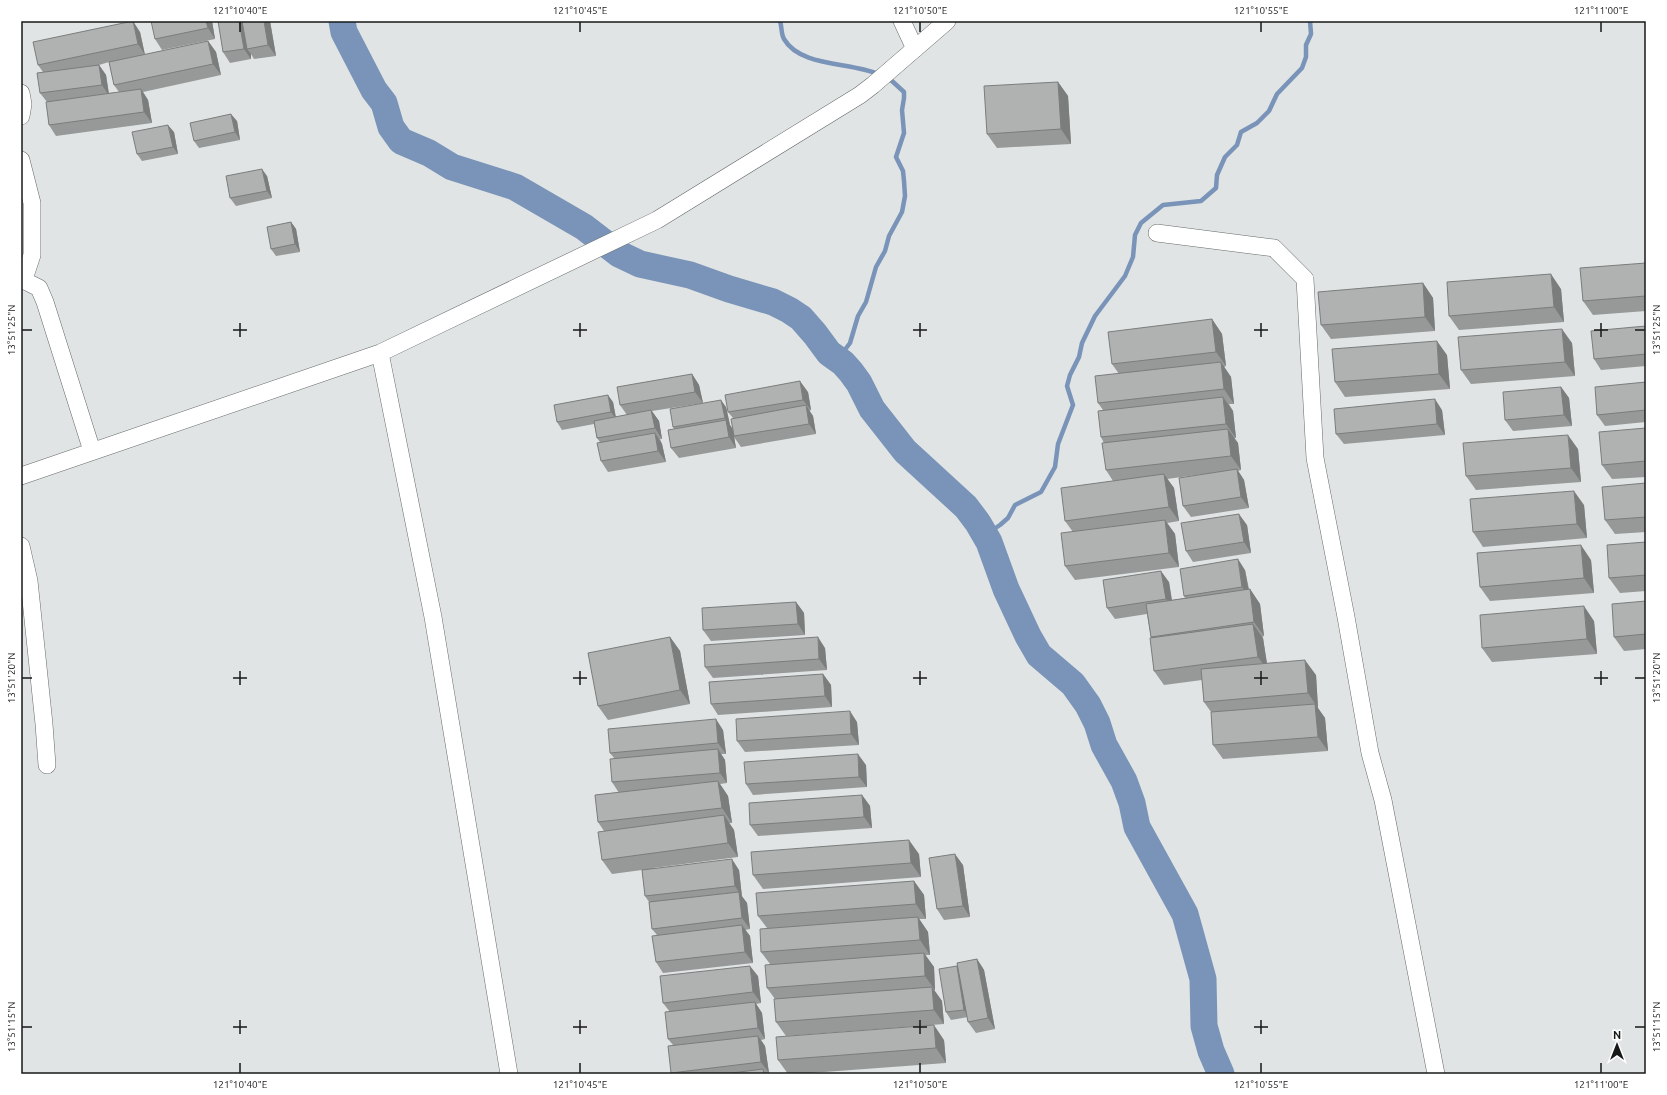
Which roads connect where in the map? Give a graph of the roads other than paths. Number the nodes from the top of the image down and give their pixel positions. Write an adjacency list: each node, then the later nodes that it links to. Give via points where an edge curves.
1 (902, 21): 3 (street)
2 (947, 21): 3 (street)
3 (914, 49): 9 (street, via 873,86 675,210)
4 (21, 93): 5 (street)
5 (21, 116)
6 (21, 160): 8 (street, via 32,203 32,255)
7 (1157, 233): 15 (street, via 1274,248 1306,279 1315,458 1370,753 1383,800)
8 (22, 279): 10 (street, via 39,288 45,302)
9 (380, 353): 10 (street); 14 (street, via 433,617)
10 (92, 452): 11 (street)
11 (21, 476)
12 (21, 546): 13 (street, via 29,581)
13 (47, 765)
14 (509, 1074)
15 (1436, 1074)

